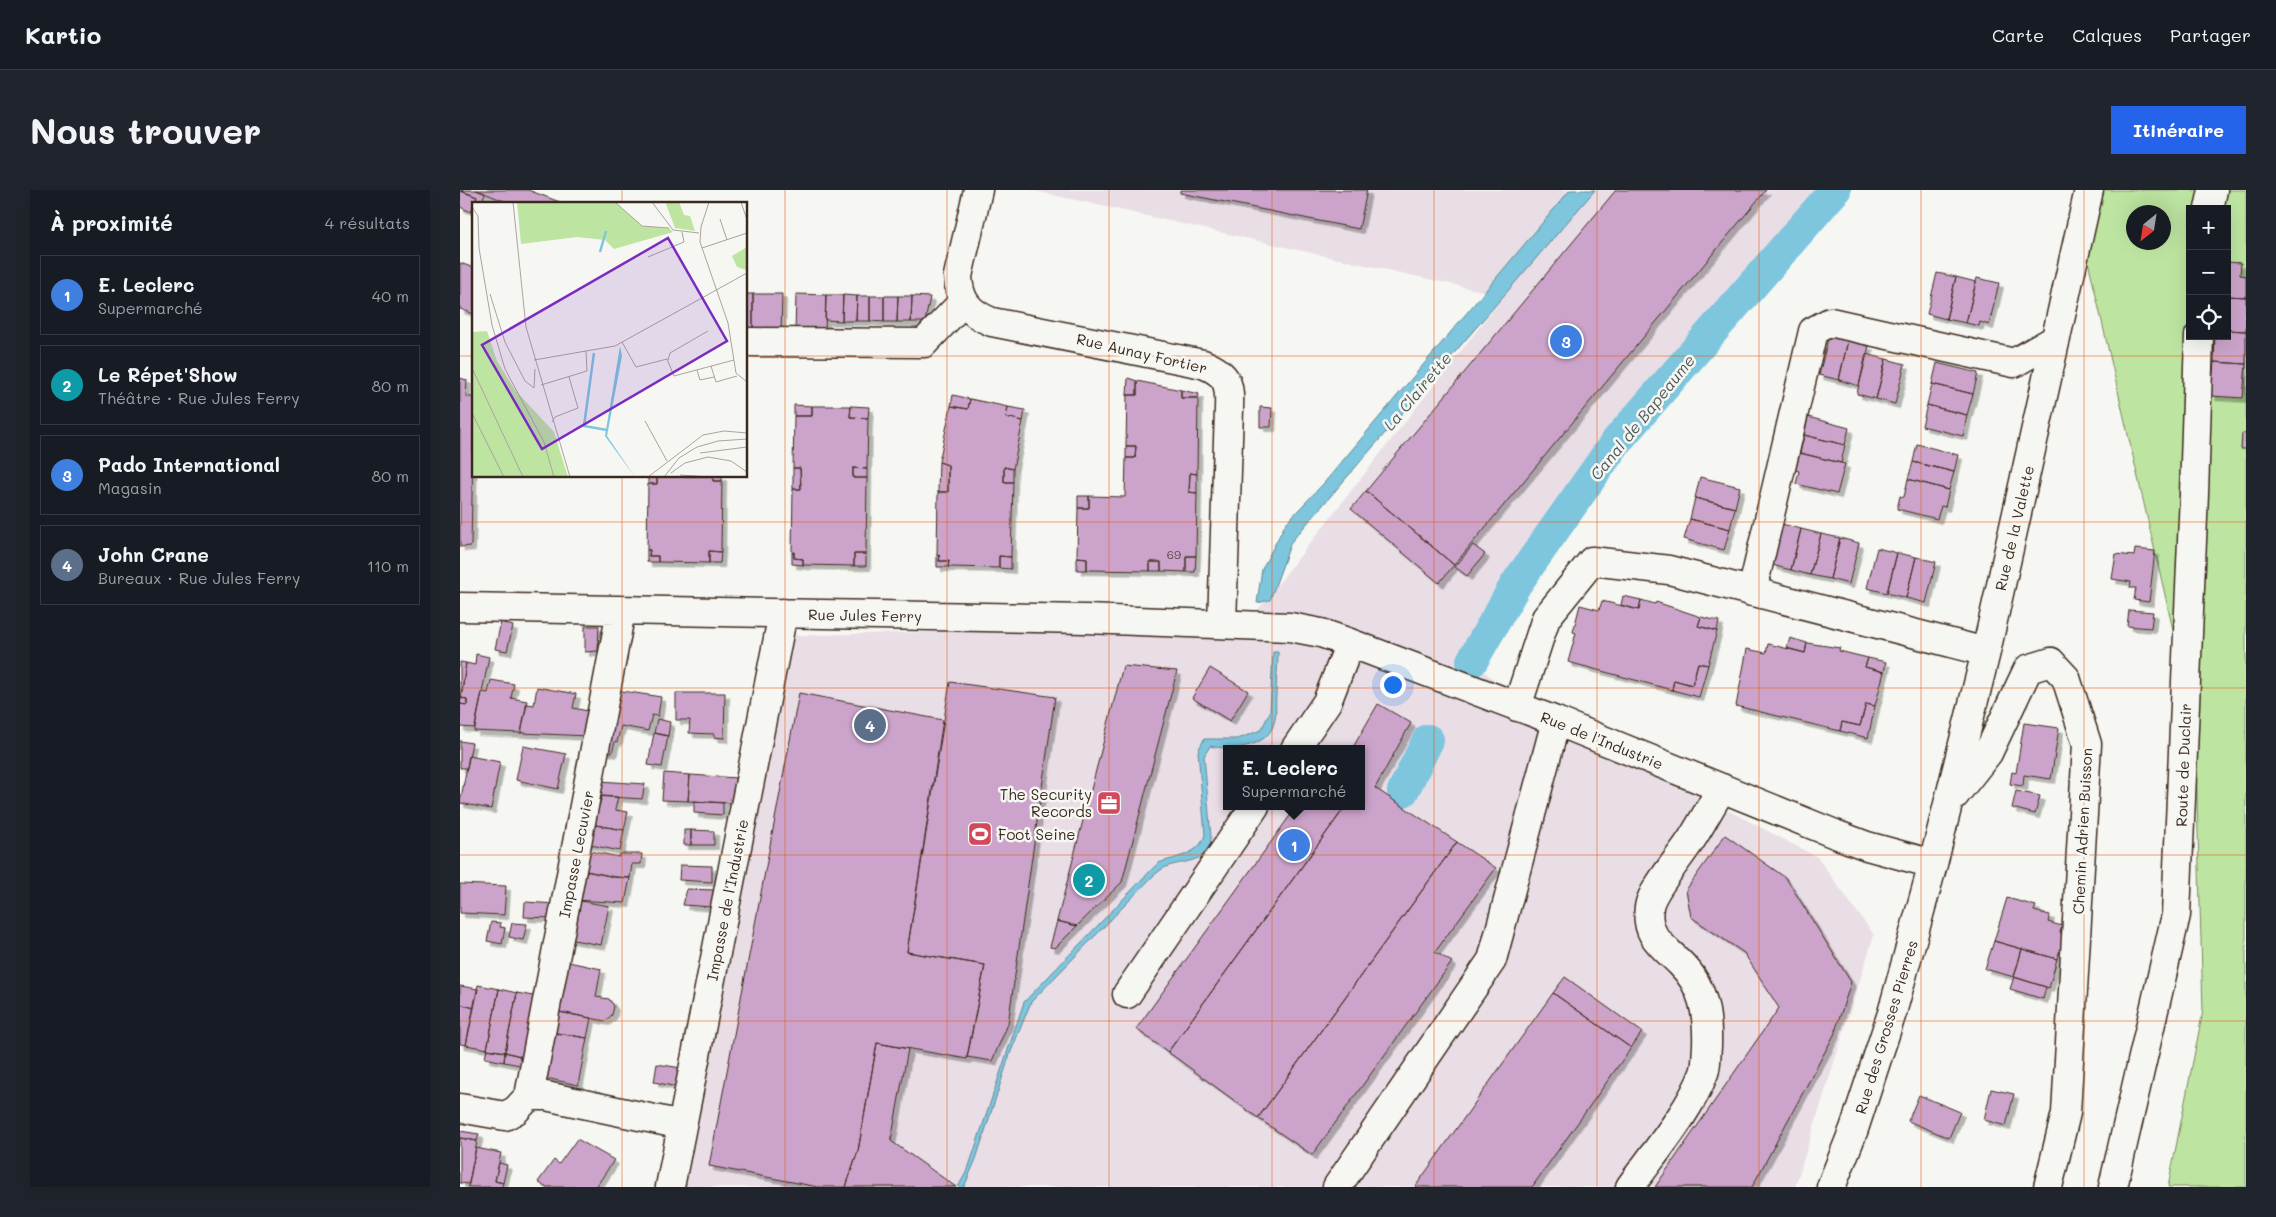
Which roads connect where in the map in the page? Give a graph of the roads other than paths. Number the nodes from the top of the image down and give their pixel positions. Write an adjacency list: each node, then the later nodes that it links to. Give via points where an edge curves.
1 (978, 190): 5 (street, via 958,276 958,290)
2 (2089, 190): 6 (street, Rue de la Valette)
3 (2213, 190): 4 (street)
4 (2210, 205)
5 (963, 302): 8 (street, via 924,344); 13 (street, Rue Aunay Fortier, via 972,312 992,322 1191,362 1208,366 1221,374 1228,383 1229,394)
6 (2056, 339): 9 (street, via 2014,363 1830,322 1813,331); 16 (street, Rue de la Valette)
7 (2199, 340): 33 (street, Route de Duclair, via 2176,915)
8 (748, 342)
9 (1752, 592): 16 (street); 17 (street, via 1668,570 1592,561 1546,618)
10 (460, 607): 11 (street, Rue Jules Ferry)
11 (621, 611): 12 (street, Rue Jules Ferry); 25 (street, Impasse Lecuvier)
12 (783, 613): 13 (street, Rue Jules Ferry); 27 (street, Impasse de l'Industrie)
13 (1222, 624): 14 (street, Rue Jules Ferry)
14 (1270, 626): 15 (street, Rue de l'Industrie, via 1320,633)
15 (1350, 643): 17 (street, Rue de l'Industrie); 19 (street, via 1326,702)
16 (1986, 652): 21 (street, Rue de la Valette)
17 (1517, 707): 18 (street, Rue de l'Industrie)
18 (1556, 721): 20 (street, Rue de l'Industrie); 29 (street, via 1492,960)
19 (1298, 745)
20 (1722, 788): 23 (street, Rue de l'Industrie, via 1867,846); 30 (street, via 1649,905 1650,930 1693,978 1706,1010 1705,1070 1685,1107)
21 (1948, 803): 23 (street, Rue de la Valette); 32 (street, Chemin Adrien Buisson, via 1988,753 2028,669 2051,662 2066,678 2087,744 2066,1113)
22 (1252, 810): 24 (street)
23 (1933, 864): 31 (street, Rue des Grosses Pierres, via 1892,1013 1854,1129)
24 (1127, 994)
25 (529, 1096): 26 (street, via 505,1116); 27 (street, via 546,1096)
26 (460, 1108)
27 (682, 1125): 28 (street, Impasse de l'Industrie)
28 (670, 1187)
29 (1337, 1187)
30 (1630, 1187)
31 (1831, 1187)
32 (2048, 1187)
33 (2113, 1187)

